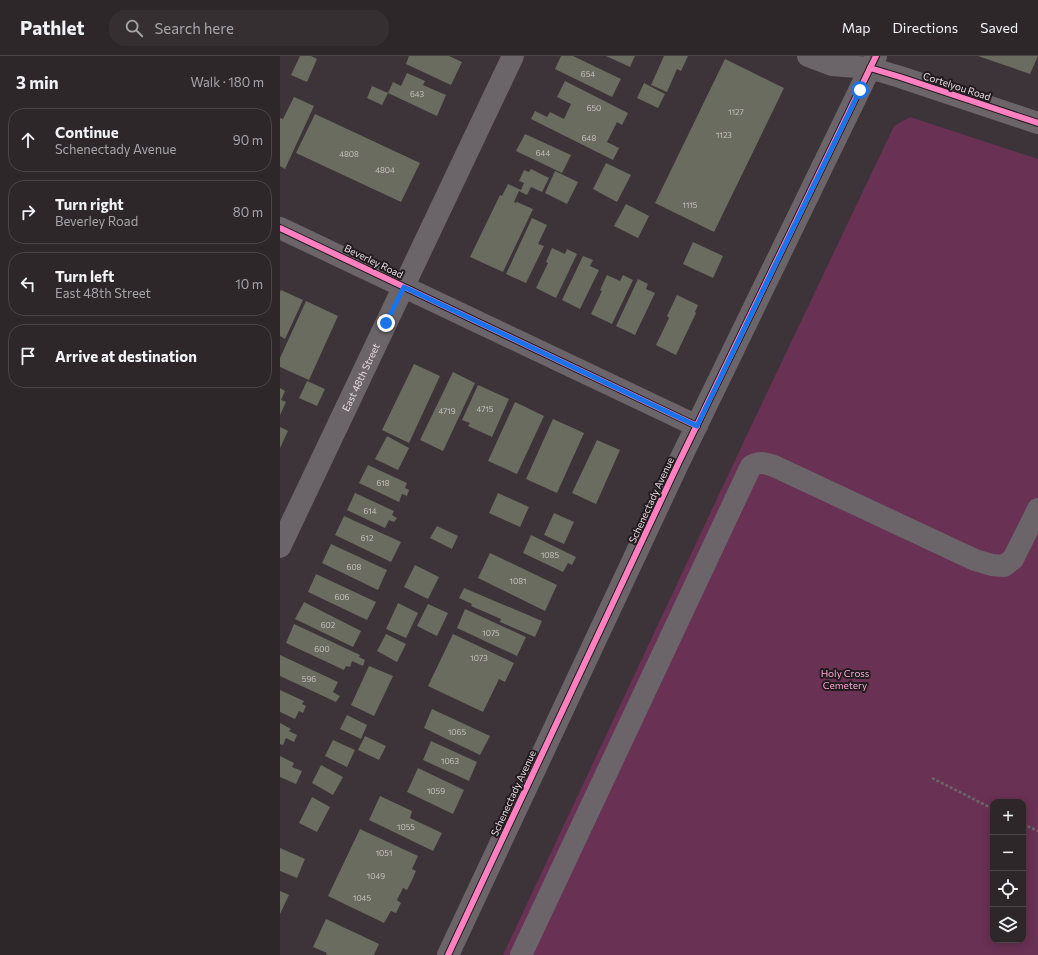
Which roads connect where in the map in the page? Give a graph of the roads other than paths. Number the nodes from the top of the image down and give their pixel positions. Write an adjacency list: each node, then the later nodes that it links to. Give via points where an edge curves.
1 (513, 56): 6 (street, East 48th Street)
2 (808, 56): 3 (street, Cortelyou Road, via 832,65)
3 (873, 62): 4 (street, Cortelyou Road, via 900,77); 7 (street, Schenectady Avenue)
4 (1038, 123)
5 (280, 228): 6 (street, Beverley Road)
6 (404, 287): 7 (street, Beverley Road); 9 (street, East 48th Street)
7 (697, 426): 10 (street, Schenectady Avenue)
8 (1038, 509): 11 (street, via 1013,559 1004,566 992,566 774,466 765,463 751,466)
9 (280, 547)
10 (448, 955)
11 (521, 955)

